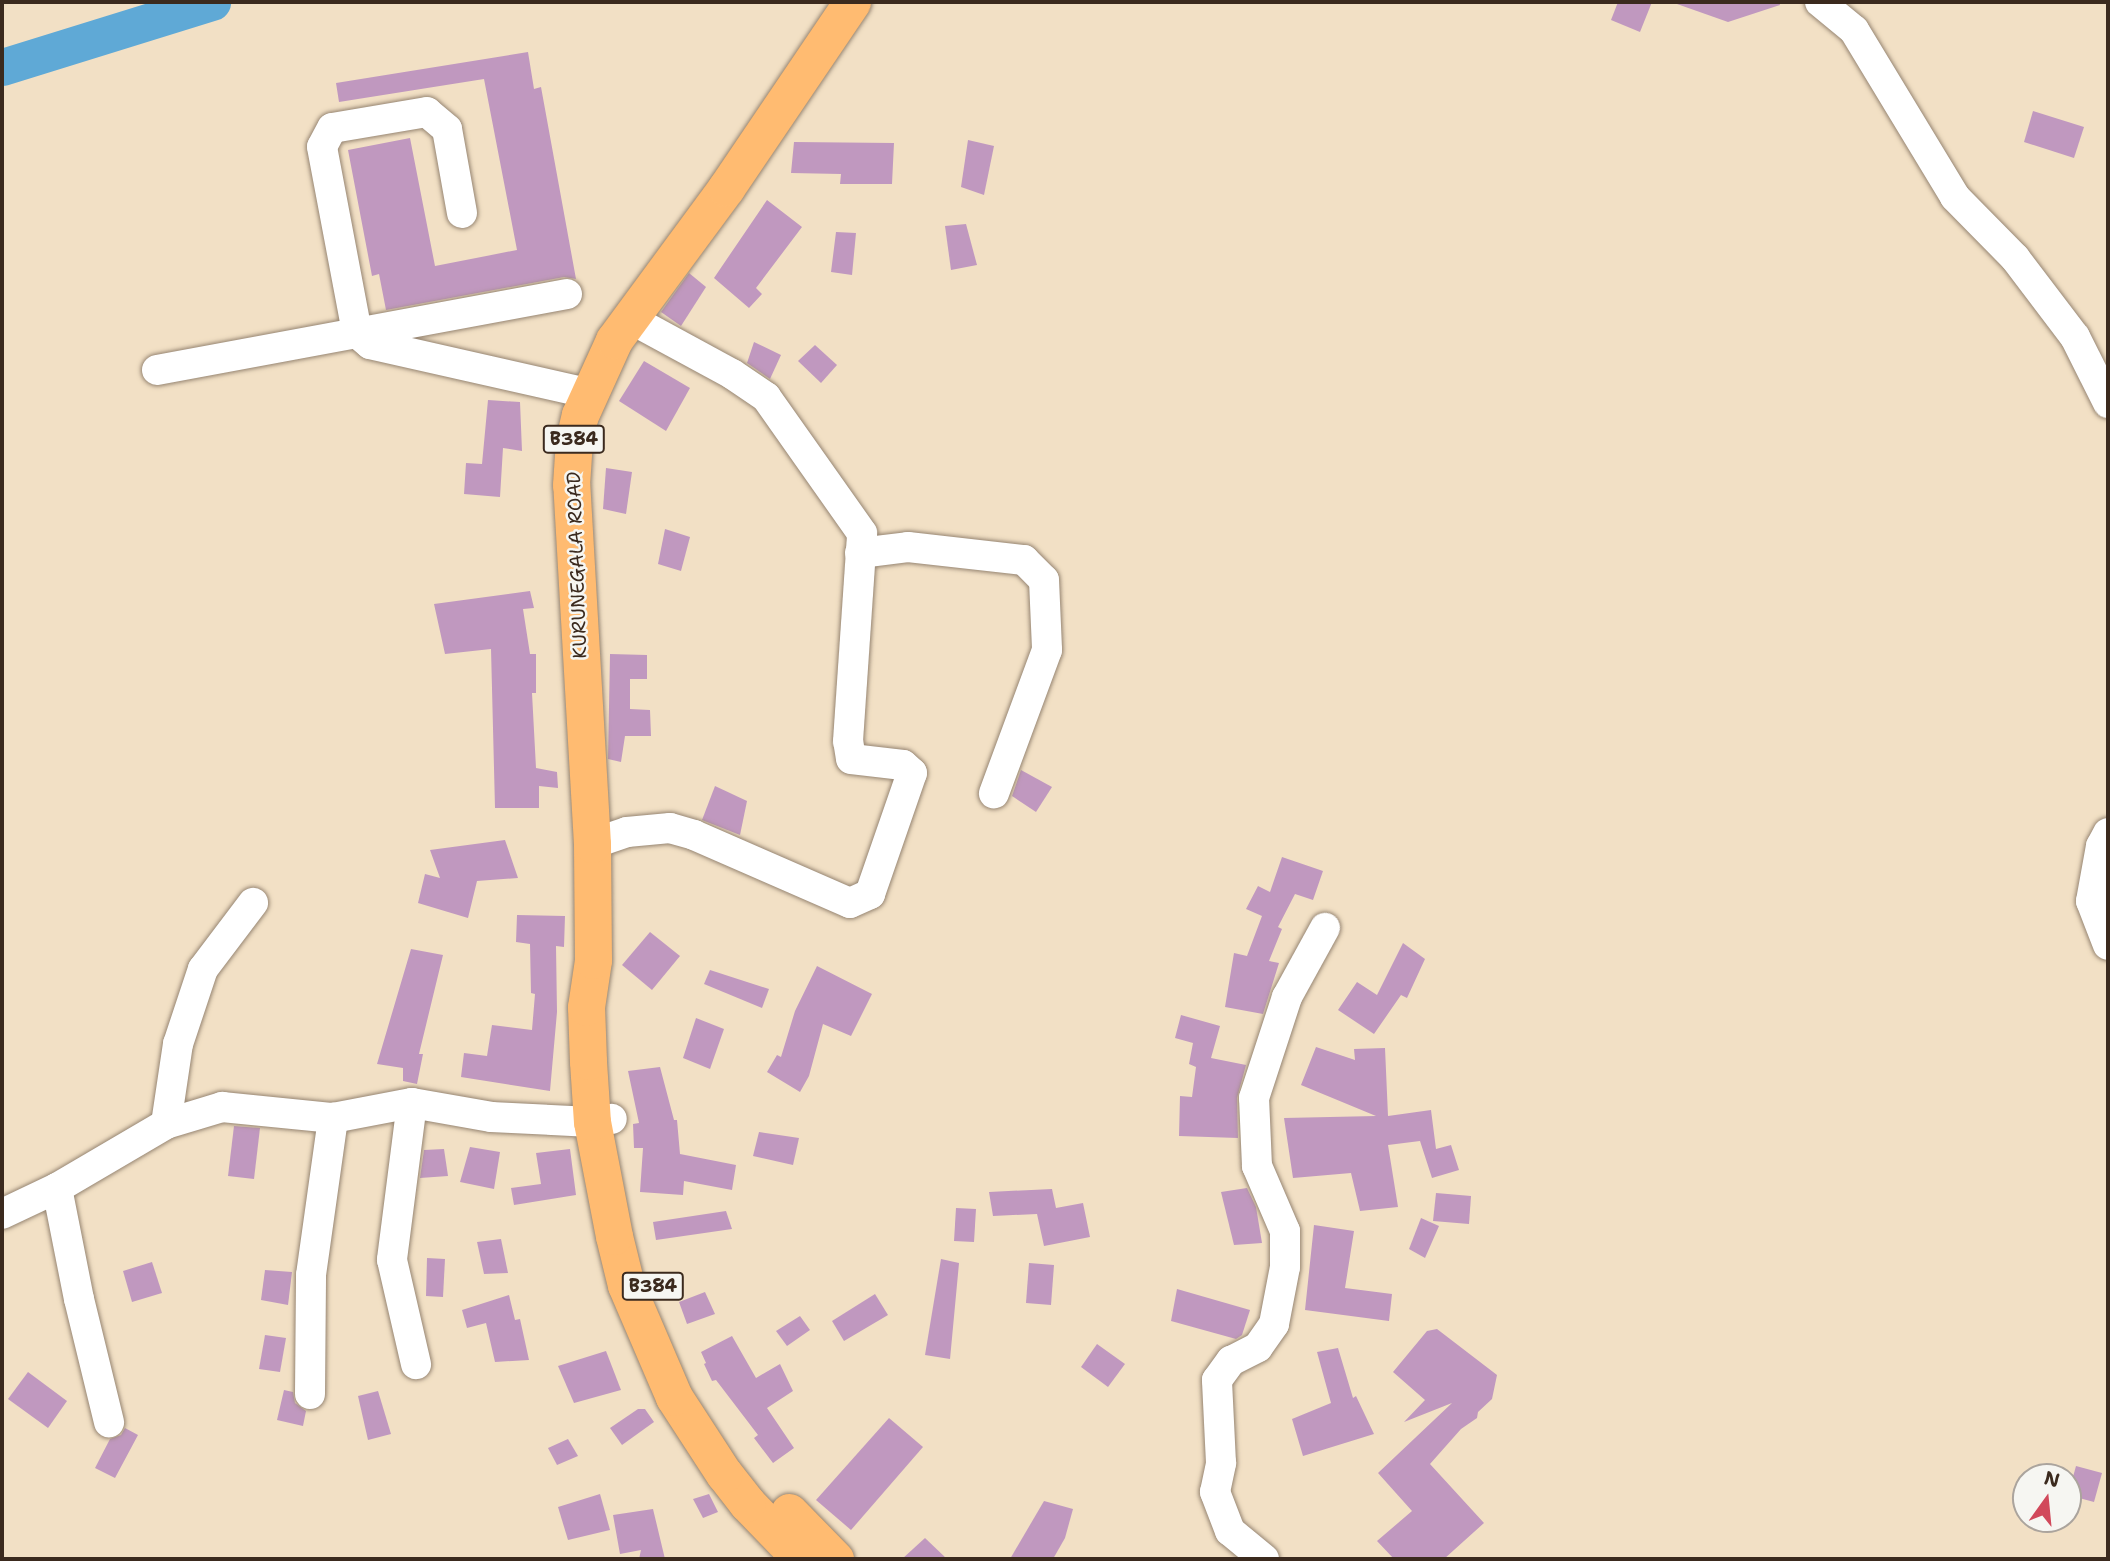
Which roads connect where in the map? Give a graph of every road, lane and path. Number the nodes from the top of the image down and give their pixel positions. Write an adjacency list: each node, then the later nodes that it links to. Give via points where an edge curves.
1 (852, 2): 5 (main road, KURUNEGALA ROAD / B384, via 726,188)
2 (1820, 2): 9 (street, via 1854,30 1955,197 2015,258 2075,337)
3 (462, 213): 6 (street, via 447,129 428,112 332,128 321,147)
4 (567, 294): 6 (street)
5 (629, 318): 8 (main road, KURUNEGALA ROAD / B384); 10 (street, via 766,397 862,533)
6 (357, 333): 7 (street); 8 (street, via 370,344)
7 (157, 370)
8 (588, 393): 13 (main road, KURUNEGALA ROAD / B384, via 574,440 570,485)
9 (2108, 403)
10 (860, 552): 11 (street, via 908,547 1024,560 1044,580 1047,650); 13 (street, via 848,741 851,759 903,765 912,773 870,894 850,903 670,828 627,832)
11 (994, 793)
12 (2108, 833): 16 (street, via 2101,846 2091,901)
13 (592, 844): 19 (main road, KURUNEGALA ROAD / B384, via 593,960 602,1007)
14 (253, 903): 20 (street, via 203,969 178,1044)
15 (1325, 928): 28 (street, via 1287,997 1254,1098 1257,1166 1285,1231 1285,1267 1274,1324 1258,1347 1231,1361 1217,1380 1221,1462 1215,1492 1230,1531)
16 (2108, 945)
17 (412, 1103): 18 (street); 19 (street, via 492,1117); 23 (street, via 392,1260)
18 (333, 1118): 20 (street, via 222,1107); 24 (street, via 311,1275)
19 (602, 1121): 26 (main road, KURUNEGALA ROAD / B384, via 626,1285 651,1350 674,1397 724,1474); 27 (main road, KURUNEGALA ROAD / B384, via 636,1241 696,1388 762,1483)
20 (166, 1124): 21 (street)
21 (57, 1188): 22 (street); 25 (street)
22 (2, 1214)
23 (416, 1364)
24 (310, 1394)
25 (109, 1422)
26 (801, 1559)
27 (835, 1559)
28 (1264, 1559)

